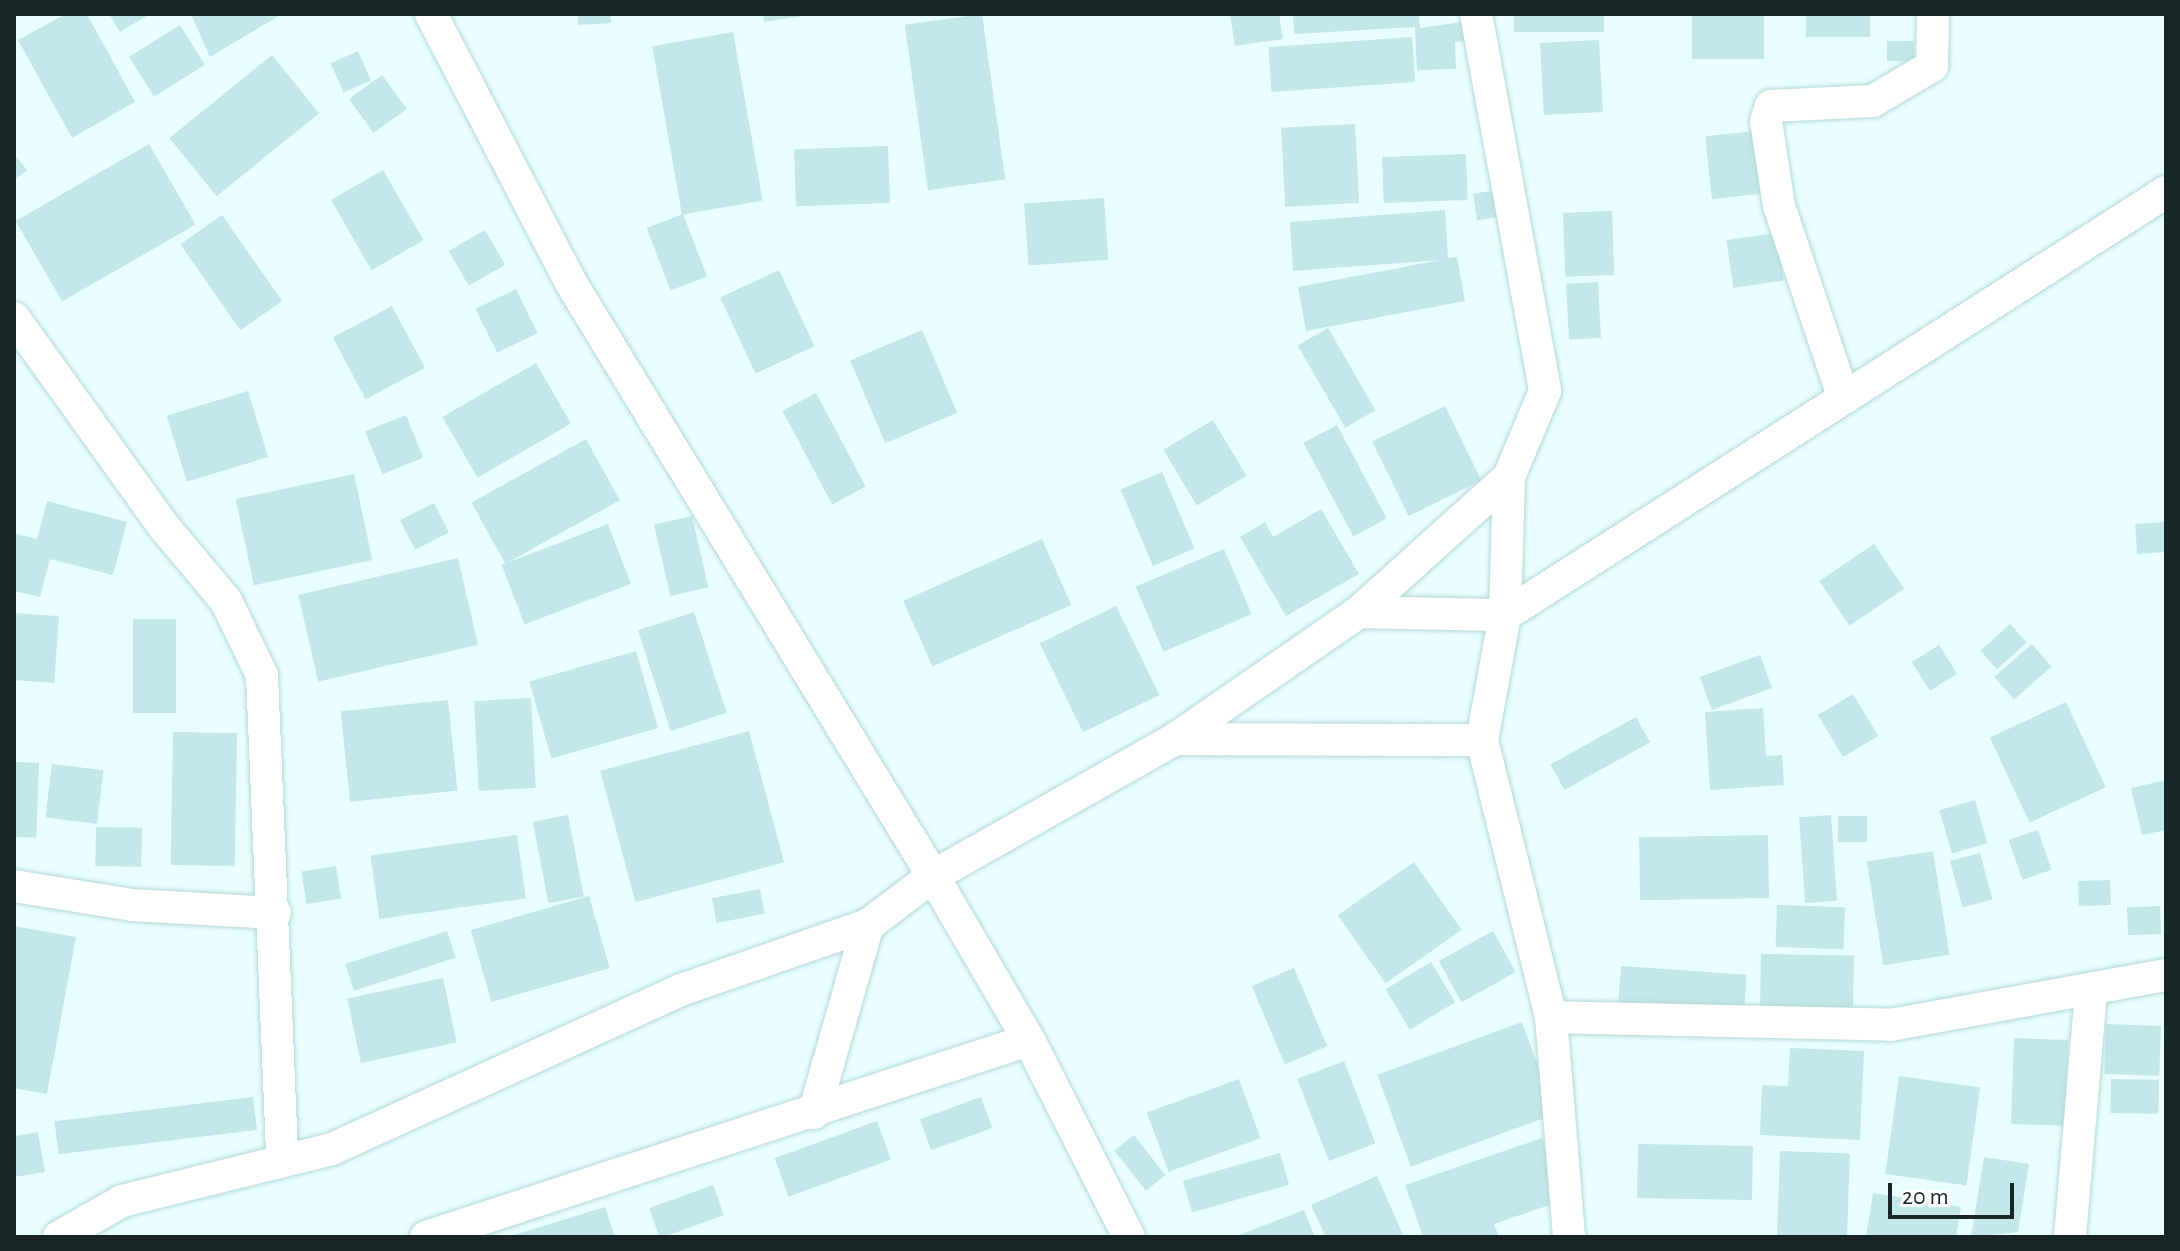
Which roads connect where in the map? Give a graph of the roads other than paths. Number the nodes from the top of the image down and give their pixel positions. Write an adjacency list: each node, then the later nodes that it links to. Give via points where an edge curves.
1 (431, 14): 12 (street, via 571,283)
2 (1476, 14): 7 (street, via 1545,391)
3 (1933, 14): 6 (street, via 1932,66 1873,101 1771,106 1766,121 1779,206)
4 (2166, 192): 6 (street)
5 (17, 332): 14 (street, via 226,601 262,675)
6 (1842, 393): 9 (street)
7 (1509, 477): 8 (street); 9 (street)
8 (1359, 612): 9 (street); 10 (street)
9 (1505, 615): 11 (street)
10 (1175, 739): 11 (street); 12 (street)
11 (1482, 740): 18 (street)
12 (933, 876): 15 (street); 19 (street)
13 (14, 886): 14 (street, via 132,905)
14 (275, 913): 21 (street)
15 (868, 925): 20 (street); 21 (street, via 681,990 332,1149)
16 (2166, 975): 17 (street)
17 (2091, 990): 18 (street, via 1847,1027); 28 (street)
18 (1551, 1017): 27 (street)
19 (1029, 1040): 20 (street); 26 (street)
20 (814, 1113): 25 (street)
21 (282, 1158): 22 (street)
22 (122, 1201): 23 (street); 24 (street)
23 (59, 1237)
24 (112, 1237)
25 (426, 1237)
26 (1129, 1237)
27 (1569, 1237)
28 (2070, 1237)

